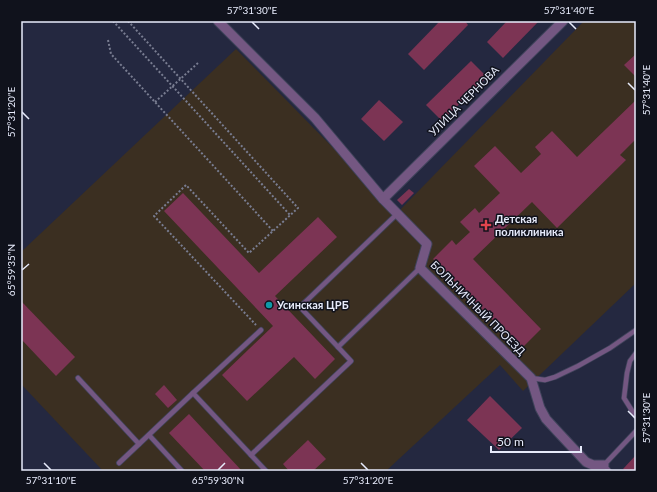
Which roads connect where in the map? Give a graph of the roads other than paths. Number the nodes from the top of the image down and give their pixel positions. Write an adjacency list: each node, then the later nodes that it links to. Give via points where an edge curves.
1 (218, 21): 3 (street, БОЛЬНИЧНЫЙ ПРОЕЗД, via 315,118)
2 (563, 21): 3 (street, УЛИЦА ЧЕРНОВА)
3 (383, 199): 4 (street, БОЛЬНИЧНЫЙ ПРОЕЗД)
4 (397, 214): 5 (street, БОЛЬНИЧНЫЙ ПРОЕЗД, via 427,244); 8 (lane, via 300,307)
5 (420, 268): 8 (lane); 11 (street, БОЛЬНИЧНЫЙ ПРОЕЗД)
6 (261, 330): 12 (lane)
7 (636, 330): 11 (lane, via 610,348 560,374 545,380)
8 (338, 347): 17 (lane, via 351,361)
9 (636, 353): 13 (lane, via 630,361 624,398)
10 (78, 378): 16 (lane)
11 (531, 378): 19 (street, БОЛЬНИЧНЫЙ ПРОЕЗД, via 546,419 586,462)
12 (194, 393): 15 (lane); 17 (lane)
13 (636, 417)
14 (636, 431): 19 (lane)
15 (149, 435): 16 (lane); 20 (lane)
16 (139, 444): 18 (lane)
17 (251, 455): 21 (lane)
18 (119, 463)
19 (606, 468)
20 (182, 471)
21 (266, 471)

